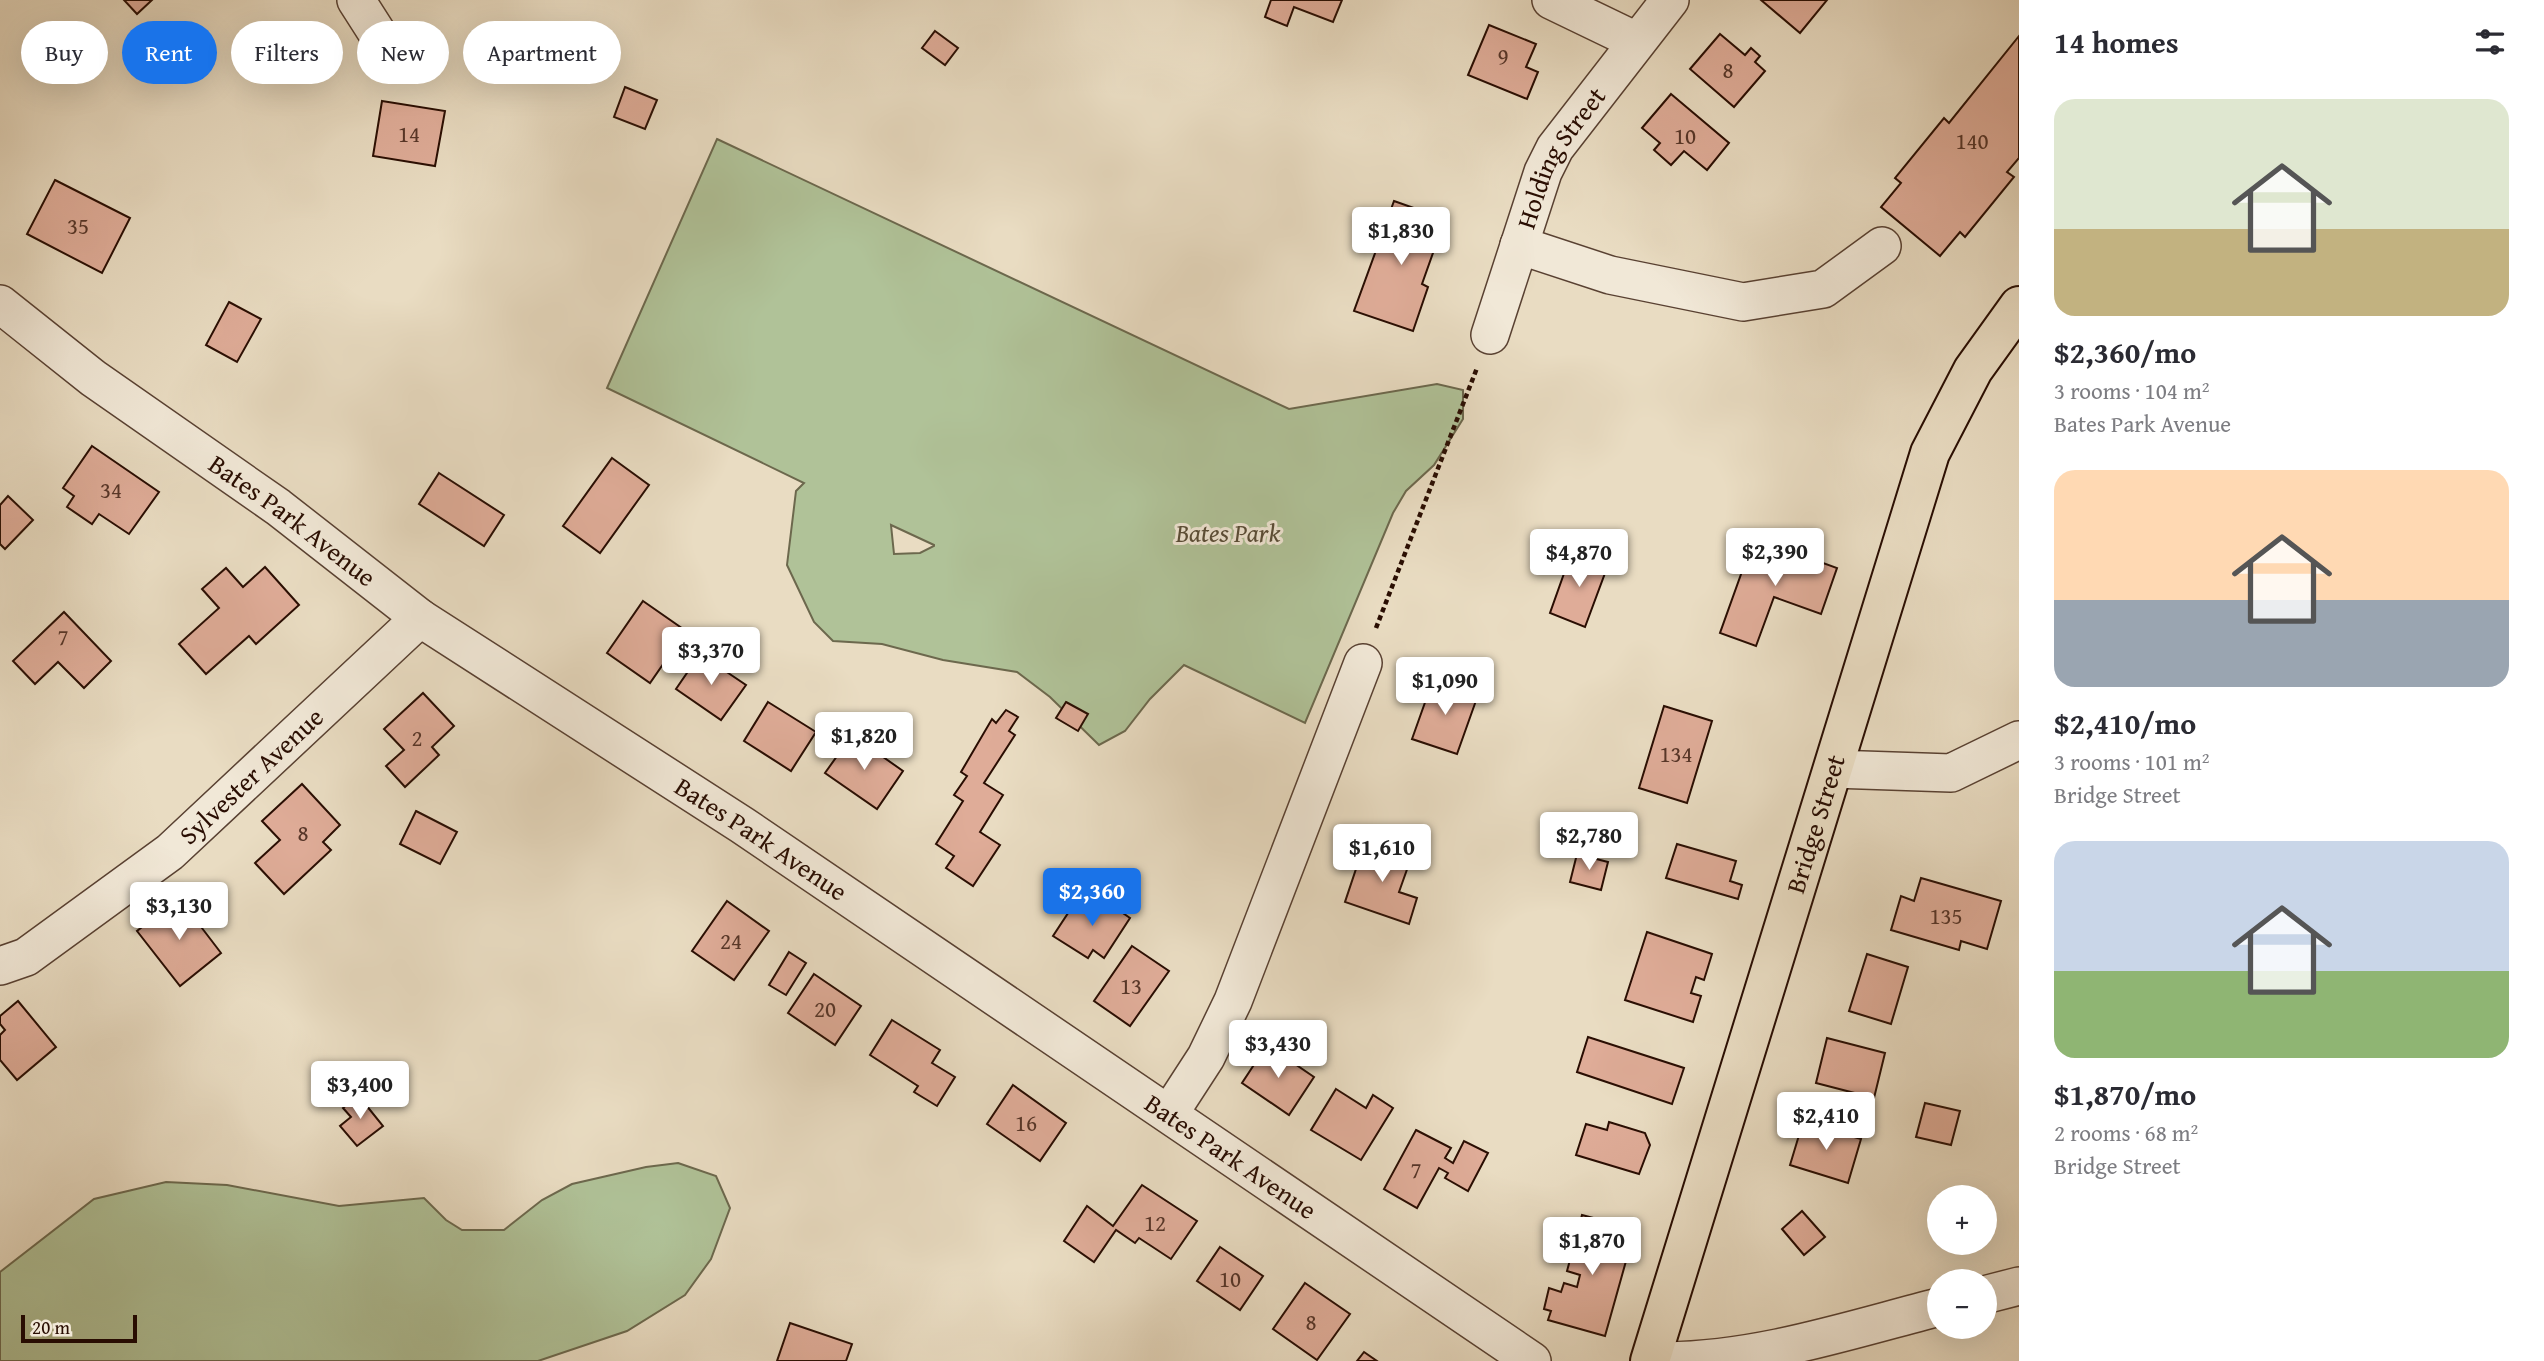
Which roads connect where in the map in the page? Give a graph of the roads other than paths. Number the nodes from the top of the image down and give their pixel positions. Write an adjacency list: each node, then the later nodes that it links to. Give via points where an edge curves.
1 (356, 0): 4 (street)
2 (1551, 0): 5 (street)
3 (1670, 0): 5 (street, Holding Street)
4 (369, 21)
5 (1636, 41): 6 (street, Holding Street, via 1556,148 1543,172)
6 (1519, 245): 7 (street, via 1610,275 1744,302 1823,289); 10 (street, Holding Street)
7 (1882, 246)
8 (0, 304): 11 (street, Bates Park Avenue, via 93,378 278,507)
9 (2019, 306): 14 (main road, Bridge Street, via 1973,370 1930,453)
10 (1490, 335)
11 (420, 618): 15 (street, Sylvester Avenue, via 170,852 26,957); 16 (street, Bates Park Avenue, via 742,825)
12 (1363, 663): 16 (street, via 1233,1001 1206,1057)
13 (2019, 740): 14 (street, via 1951,773)
14 (1833, 769): 21 (main road, Bridge Street)
15 (0, 966)
16 (1169, 1115): 20 (street, Bates Park Avenue)
17 (2019, 1286): 18 (street)
18 (1997, 1292)
19 (1927, 1310): 22 (street, via 1767,1351)
20 (1532, 1361)
21 (1650, 1361)
22 (1667, 1361)

